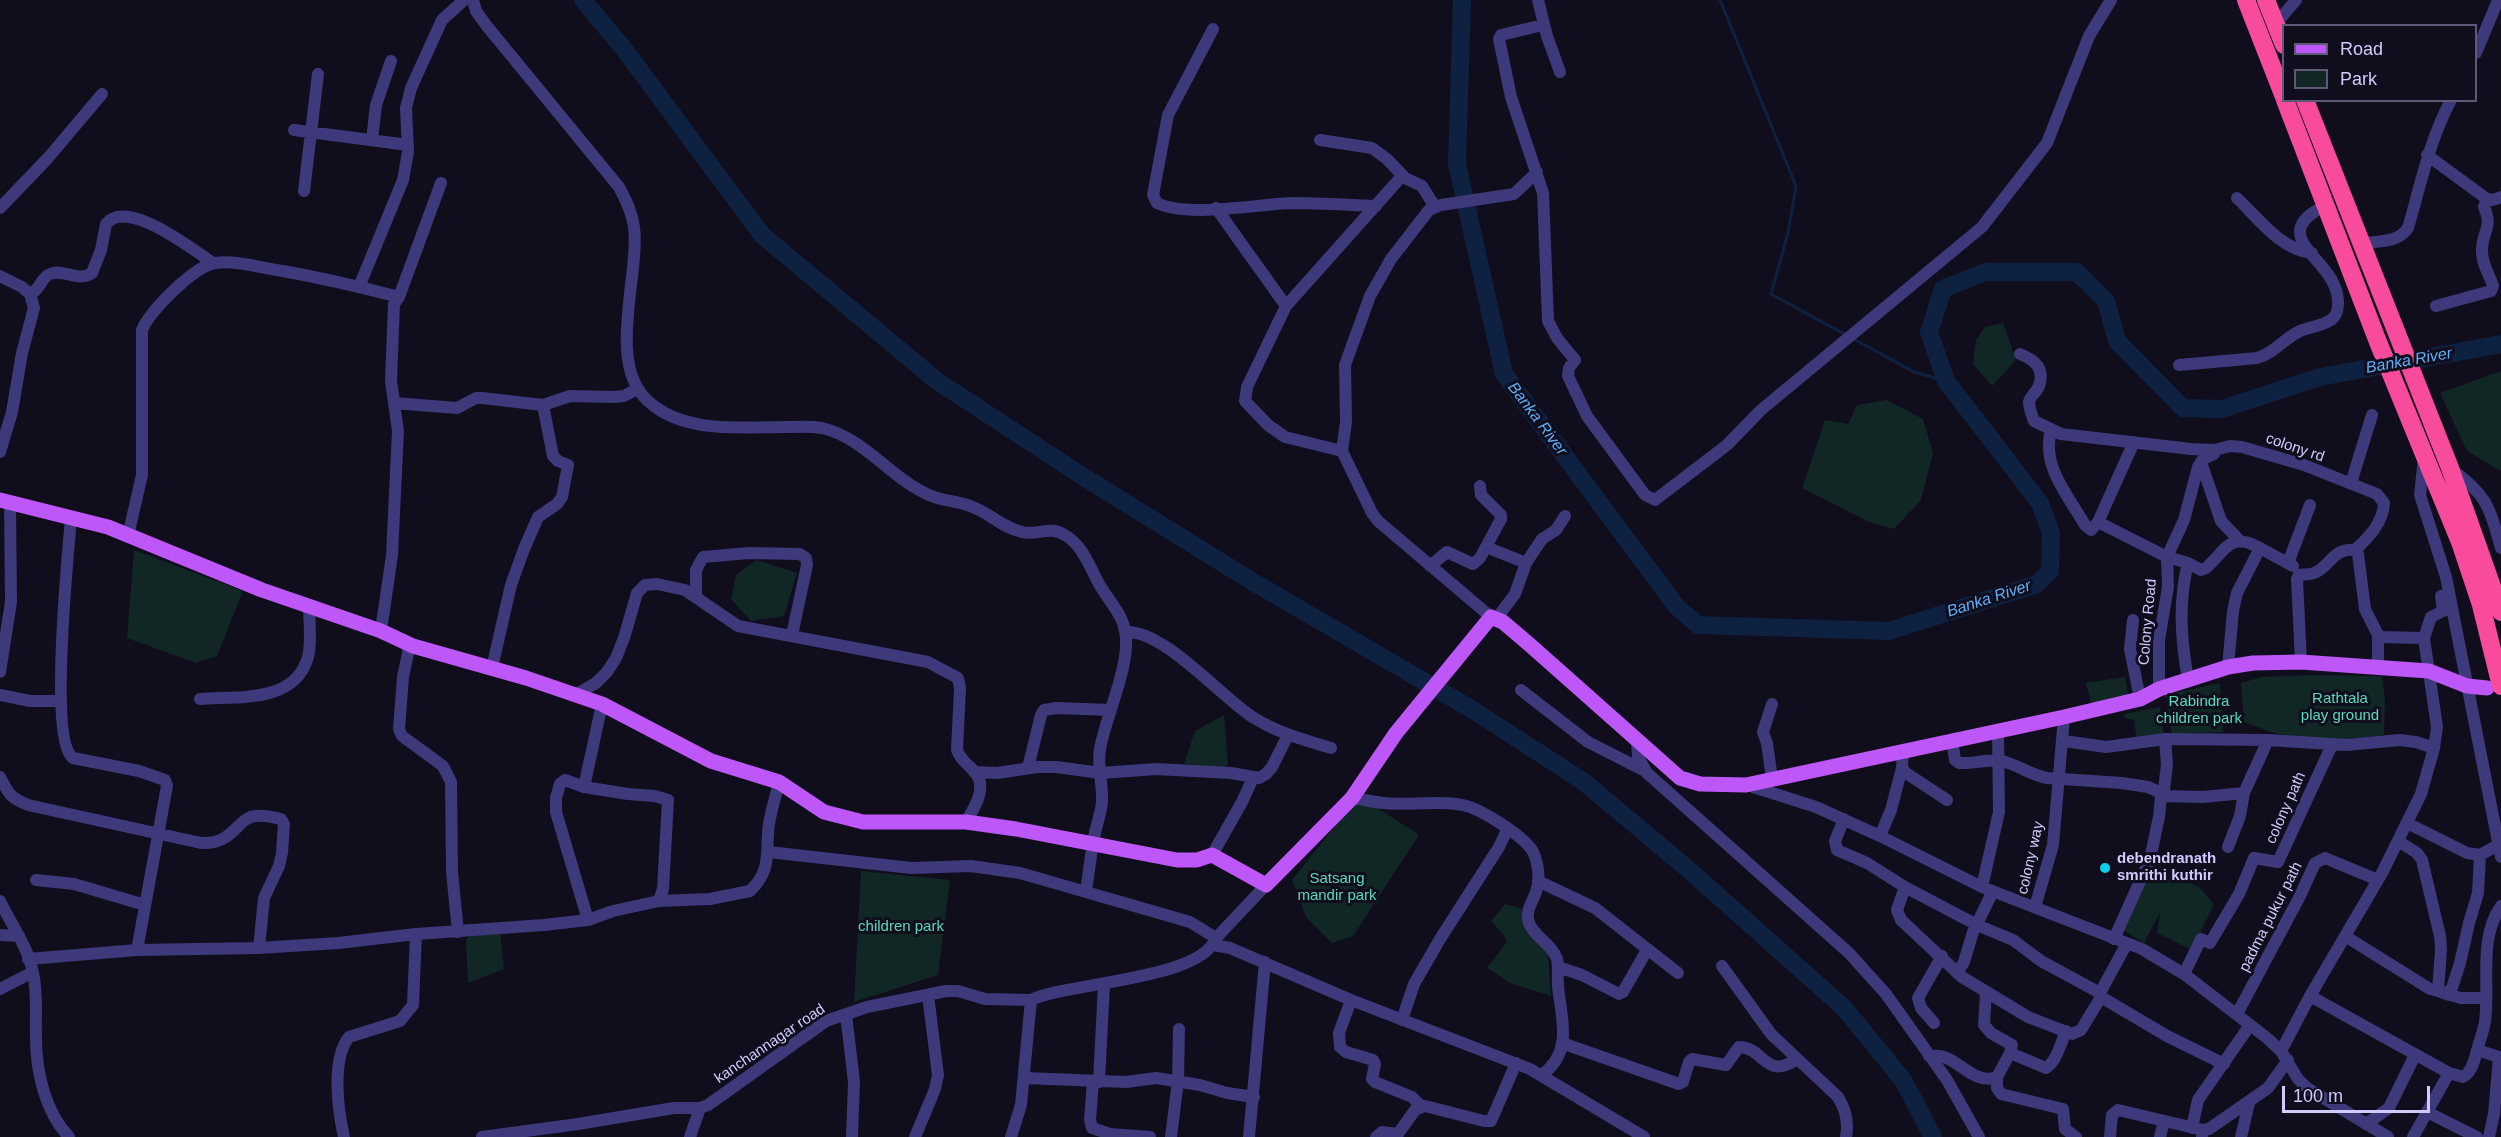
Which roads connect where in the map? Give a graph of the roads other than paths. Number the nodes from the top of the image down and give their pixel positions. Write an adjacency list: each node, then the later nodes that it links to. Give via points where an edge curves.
1 (464, 0): 26 (street, via 442,20 411,88 406,108)
2 (473, 0): 51 (street, via 486,25 628,203 634,230 627,339 631,375)
3 (1538, 0): 9 (street)
4 (2111, 0): 28 (street, via 2089,36 2048,143 1991,218 1660,498 1650,499 1612,452 1587,417 1568,376 1575,360 1548,321 1544,209)
5 (2246, 0): 18 (highway)
6 (2266, 0): 10 (highway)
7 (2296, 0): 10 (street)
8 (2498, 0): 13 (street)
9 (1543, 25): 15 (street); 28 (street, via 1501,35 1499,39 1511,97)
10 (2276, 25): 12 (highway)
11 (1213, 29): 39 (street, via 1168,116 1153,195 1165,207)
12 (2282, 42)
13 (2477, 48)
14 (391, 61): 24 (street, via 376,105)
15 (1560, 72)
16 (318, 74): 23 (street)
17 (102, 94): 38 (street)
18 (2282, 94)
19 (2285, 102): 36 (highway)
20 (2306, 102): 40 (highway)
21 (2450, 102): 27 (street)
22 (294, 130): 23 (street)
23 (312, 132): 24 (street); 31 (street)
24 (372, 140): 26 (street)
25 (1320, 140): 29 (street, via 1372,148)
26 (408, 145): 44 (street, via 403,180)
27 (2427, 155): 34 (street); 40 (street, via 2403,236)
28 (1537, 172): 35 (street, via 1514,194)
29 (1402, 176): 35 (street, via 1422,186); 37 (street)
30 (441, 183): 46 (street)
31 (304, 191)
32 (2501, 197): 34 (street)
33 (2237, 198): 41 (street, via 2284,244)
34 (2487, 199): 48 (street, via 2484,207 2489,220 2482,248 2491,291)
35 (1436, 204): 59 (street, via 1391,259 1356,330 1345,366)
36 (2325, 205): 41 (street, via 2302,224 2302,241); 61 (highway)
37 (1376, 206): 39 (street, via 1291,203); 47 (street)
38 (0, 208)
39 (1215, 208): 47 (street)
40 (2362, 243): 63 (highway)
41 (2312, 253): 50 (street, via 2338,293 2337,313 2332,319 2299,331 2269,354 2257,358)
42 (213, 264): 44 (street, via 269,268); 45 (street, via 152,223 114,219 106,224 92,273 81,278 46,275 39,288); 71 (street, via 196,272 156,309 142,330 142,475)
43 (0, 276): 45 (street)
44 (359, 287): 46 (street)
45 (30, 294): 53 (street, via 34,308)
46 (399, 297): 52 (street, via 394,304)
47 (1286, 306): 59 (street, via 1247,387 1245,401 1278,433)
48 (2436, 306)
49 (2020, 354): 56 (street, via 2038,363 2039,387 2030,399 2030,410 2034,421)
50 (2179, 364)
51 (637, 389): 54 (street, via 624,396 570,396); 92 (street, via 649,402 687,422 715,427 832,431 849,438 913,487 931,496 969,505 1010,529 1066,535 1082,550)
52 (394, 403): 54 (street, via 456,408 482,398); 91 (street, via 398,431 392,555)
53 (6, 405): 60 (street)
54 (543, 405): 99 (street, via 552,452 555,459 568,465 565,486 557,504 538,518 524,549 511,585)
55 (2372, 415): 64 (street)
56 (2051, 430): 57 (street, colony rd); 70 (street, via 2048,461 2088,529)
57 (2134, 442): 58 (street, colony rd); 70 (street)
58 (2215, 450): 62 (street); 64 (street, colony rd, via 2230,446 2259,451)
59 (1342, 451): 83 (street, via 1378,521)
60 (0, 452)
61 (2424, 454): 85 (street, via 2420,495); 105 (highway, via 2468,565 2488,633)
62 (2201, 461): 72 (street, via 2221,521); 79 (street, Colony Road, via 2184,520)
63 (2450, 468): 76 (street, via 2483,497); 88 (highway)
64 (2351, 483): 77 (street, colony rd, via 2378,494 2384,503 2375,529)
65 (1480, 486): 74 (street, via 1481,495 1501,515)
66 (5, 501): 69 (main road); 73 (street)
67 (2310, 505): 82 (street)
68 (1565, 516): 80 (street, via 1556,530 1542,539)
69 (71, 518): 71 (main road); 112 (street)
70 (2098, 522): 79 (street)
71 (128, 536): 87 (main road)
72 (2239, 540): 75 (street); 81 (street, via 2206,568 2201,570)
73 (12, 545): 78 (street); 101 (street, via 12,602)
74 (1486, 547): 80 (street); 83 (street, via 1473,564 1447,552)
75 (2260, 548): 82 (street); 98 (street, via 2237,593)
76 (2501, 548)
77 (2355, 550): 84 (street, via 2337,554 2316,572); 94 (street, via 2365,609)
78 (0, 557)
79 (2167, 557): 81 (street); 106 (street, Colony Road)
80 (1526, 563): 89 (street, via 1515,594)
81 (2188, 563): 103 (street, via 2180,634)
82 (2288, 563): 84 (street)
83 (1430, 566): 89 (street)
84 (2301, 574): 97 (street, via 2296,582)
85 (2446, 581): 95 (street, via 2441,590 2443,610 2431,617); 104 (street)
86 (696, 597): 93 (street, via 738,626); 93 (street, via 696,570 703,557 800,554 807,565); 109 (street, via 669,586 645,585 637,593 616,658 596,683)
87 (309, 606): 91 (main road); 110 (street, via 308,657 300,675 290,685 275,693)
88 (2501, 612)
89 (1494, 618): 120 (main road); 143 (main road, via 1396,733)
90 (2133, 620): 111 (street, via 2130,649)
91 (381, 631): 96 (main road)
92 (1126, 632): 115 (street); 118 (street, via 1146,635 1252,716)
93 (792, 635): 131 (street, via 927,662 958,678 957,750)
94 (2379, 637): 95 (street); 100 (street)
95 (2424, 638): 102 (street)
96 (410, 644): 99 (main road); 172 (street, via 399,729 402,736 443,766 451,782 452,872)
97 (2301, 662): 98 (main road); 100 (main road)
98 (2228, 667): 103 (main road)
99 (492, 668): 109 (main road)
100 (2378, 669): 102 (main road)
101 (0, 672)
102 (2429, 672): 104 (main road); 126 (street, via 2436,715)
103 (2188, 680): 106 (main road)
104 (2467, 686): 105 (main road); 154 (street)
105 (2494, 687)
106 (2159, 689): 111 (main road)
107 (1521, 690): 133 (street, via 1588,742)
108 (0, 695): 112 (street)
109 (575, 695): 113 (main road)
110 (200, 699)
111 (2140, 699): 116 (main road)
112 (60, 701): 149 (street, via 69,755 165,780 168,793)
113 (602, 704): 138 (main road, via 711,761); 140 (street)
114 (1772, 704): 136 (street, via 1763,732)
115 (1111, 710): 129 (street, via 1044,710); 132 (street, via 1100,748)
116 (2064, 717): 117 (main road); 123 (street, colony way)
117 (1998, 731): 121 (main road); 128 (street)
118 (1288, 735): 125 (street); 135 (street, via 1266,774)
119 (2165, 739): 122 (street); 123 (street, via 2106,747); 142 (street, via 2165,784)
120 (1637, 740): 133 (street, via 1638,757); 139 (main road, via 1689,782)
121 (1952, 740): 127 (main road); 128 (street, via 1954,760 1959,763)
122 (2268, 740): 124 (street); 141 (street)
123 (2064, 741): 137 (street, colony way)
124 (2332, 745): 126 (street, via 2399,740); 191 (street, colony path, via 2278,862 2254,858 2239,894 2210,943 2201,939)
125 (1331, 748)
126 (2434, 748): 147 (street, via 2421,794)
127 (1903, 750): 130 (street); 136 (main road)
128 (2000, 761): 137 (street, via 2036,776); 163 (street, via 1999,812)
129 (1028, 768): 131 (street); 132 (street)
130 (1902, 768): 144 (street); 150 (street)
131 (974, 772): 146 (street, via 980,789)
132 (1101, 773): 135 (street, via 1156,769); 152 (street, via 1102,806)
133 (1647, 773): 213 (street, via 1849,953 1886,994)
134 (0, 777): 149 (street, via 15,800)
135 (1253, 778): 156 (street)
136 (1772, 779): 139 (main road)
137 (2059, 779): 142 (street, via 2122,783 2148,787); 169 (street, colony way, via 2053,846)
138 (779, 782): 146 (main road, via 824,812 863,822); 155 (street, via 769,825)
139 (1746, 785): 145 (street)
140 (584, 787): 166 (street, via 668,800); 170 (street, via 565,780 560,784 556,812)
141 (2244, 793): 142 (street, via 2203,797); 153 (street)
142 (2160, 794): 176 (street, via 2150,858)
143 (1352, 798): 148 (street, via 1469,807); 161 (main road)
144 (1947, 800)
145 (1844, 819): 150 (street); 162 (street, via 1835,841 1837,850)
146 (966, 822): 152 (main road)
147 (2407, 824): 151 (street); 157 (street, via 2452,847)
148 (1507, 830): 160 (street, via 1533,850); 204 (street, via 1414,984)
149 (158, 834): 167 (street); 180 (street, via 212,844 222,841 254,816 280,819 284,824 282,853 264,898)
150 (1881, 836): 163 (street)
151 (2398, 841): 159 (street); 195 (street, via 2422,860 2441,943)
152 (1093, 846): 156 (main road, via 1178,860); 164 (street)
153 (2228, 847)
154 (2499, 851): 157 (street)
155 (769, 852): 164 (street, via 911,868 993,868); 166 (street, via 764,874 750,891 710,899)
156 (1212, 855): 161 (main road)
157 (2480, 855): 195 (street, via 2477,900 2460,963 2451,988)
158 (36, 879): 167 (street, via 74,884)
159 (2378, 879): 177 (street); 203 (street, padma pukur path, via 2325,858 2315,863)
160 (1538, 882): 182 (street, via 1595,908); 187 (street, via 1528,920 1551,948)
161 (1266, 885): 178 (street, kanchannagar road)
162 (1905, 887): 171 (street); 183 (street, via 1897,904 1898,916)
163 (1988, 889): 169 (street); 171 (street)
164 (1086, 891): 178 (street, via 1190,922)
165 (0, 901): 175 (street)
166 (659, 901): 170 (street)
167 (145, 905): 181 (street)
168 (2501, 906): 199 (street, via 2490,934)
169 (2035, 907): 176 (street)
170 (588, 920): 172 (street)
171 (1977, 925): 190 (street, via 1965,962); 197 (street, via 2013,940 2061,974)
172 (458, 932): 173 (street)
173 (416, 934): 180 (street); 234 (street, via 413,1005 400,1021 349,1037 341,1051 339,1118)
174 (0, 935): 175 (street)
175 (19, 936): 184 (street)
176 (2115, 936): 179 (street)
177 (2345, 936): 195 (street); 198 (street)
178 (1215, 941): 185 (street); 192 (street, kanchannagar road, via 1195,959 1142,977)
179 (2126, 945): 191 (street, via 2142,949); 197 (street)
180 (259, 948): 181 (street)
181 (137, 950): 184 (street)
182 (1647, 950): 187 (street, via 1619,994); 189 (street)
183 (1942, 956): 190 (street); 205 (street, via 1918,998)
184 (28, 959): 188 (street)
185 (1265, 962): 201 (street); 224 (street)
186 (1722, 966): 215 (street, via 1771,1034)
187 (1558, 967): 209 (street)
188 (33, 972): 193 (street); 233 (street, via 39,1070 57,1124)
189 (1678, 973)
190 (1957, 973): 194 (street)
191 (2184, 974): 203 (street)
192 (1104, 984): 200 (street, kanchannagar road); 222 (street)
193 (0, 989)
194 (1986, 992): 208 (street, via 2028,1017); 211 (street, via 1984,1025 2010,1042)
195 (2442, 993): 199 (street)
196 (928, 994): 200 (street, kanchannagar road, via 958,991 985,999); 202 (street, kanchannagar road); 238 (street, via 938,1075)
197 (2101, 995): 208 (street, via 2081,1030 2074,1034); 217 (street, via 2167,1036)
198 (2310, 996): 212 (street); 214 (street)
199 (2486, 998): 210 (street, via 2485,1022)
200 (1031, 1000): 221 (street)
201 (1351, 1000): 204 (street); 226 (street, via 1340,1033 1340,1047 1373,1060 1375,1083 1412,1097)
202 (846, 1014): 227 (street, kanchannagar road, via 826,1021); 237 (street, via 854,1082)
203 (2237, 1014): 206 (street)
204 (1402, 1020): 216 (street)
205 (1934, 1023)
206 (2250, 1025): 214 (street); 217 (street)
207 (1179, 1029): 223 (street)
208 (2066, 1031): 211 (street, via 2046,1068)
209 (1562, 1043): 215 (street, via 1679,1084 1692,1059 1726,1065 1739,1047 1778,1068); 219 (street, via 1552,1067)
210 (2477, 1050): 218 (street, via 2467,1075); 254 (street, via 2499,1057)
211 (2010, 1053): 220 (street)
212 (2415, 1054): 218 (street); 230 (street, via 2389,1108)
213 (1929, 1056): 220 (street, via 1946,1058 1972,1075); 246 (street, via 1961,1102)
214 (2285, 1056): 225 (street, via 2268,1088); 230 (street, via 2307,1088)
215 (1797, 1059): 245 (street, via 1844,1106)
216 (1516, 1064): 219 (street); 226 (street, via 1491,1121)
217 (2224, 1064): 231 (street, via 2198,1100)
218 (2449, 1073): 228 (street)
219 (1542, 1075): 244 (street)
220 (1997, 1077): 247 (street, via 2001,1094 2063,1108 2065,1129)
221 (1025, 1078): 222 (street); 239 (street)
222 (1096, 1081): 223 (street); 232 (street, via 1090,1125)
223 (1178, 1081): 224 (street); 241 (street)
224 (1254, 1097): 242 (street)
225 (2249, 1102): 231 (street, via 2210,1129); 250 (street)
226 (1422, 1107): 243 (street, via 1398,1134 1382,1132)
227 (700, 1108): 235 (street, via 674,1108); 236 (street)
228 (2427, 1112): 252 (street); 253 (street)
229 (2164, 1121): 231 (street); 248 (street, via 2118,1110 2112,1115); 249 (street)
230 (2366, 1124): 251 (street)
231 (2199, 1132)
232 (1119, 1136): 240 (street)
233 (69, 1137)
234 (344, 1137)
235 (482, 1137)
236 (690, 1137)
237 (852, 1137)
238 (915, 1137)
239 (1011, 1137)
240 (1150, 1137)
241 (1171, 1137)
242 (1250, 1137)
243 (1376, 1137)
244 (1644, 1137)
245 (1846, 1137)
246 (1979, 1137)
247 (2076, 1137)
248 (2110, 1137)
249 (2160, 1137)
250 (2241, 1137)
251 (2388, 1137)
252 (2413, 1137)
253 (2477, 1137)
254 (2489, 1137)

